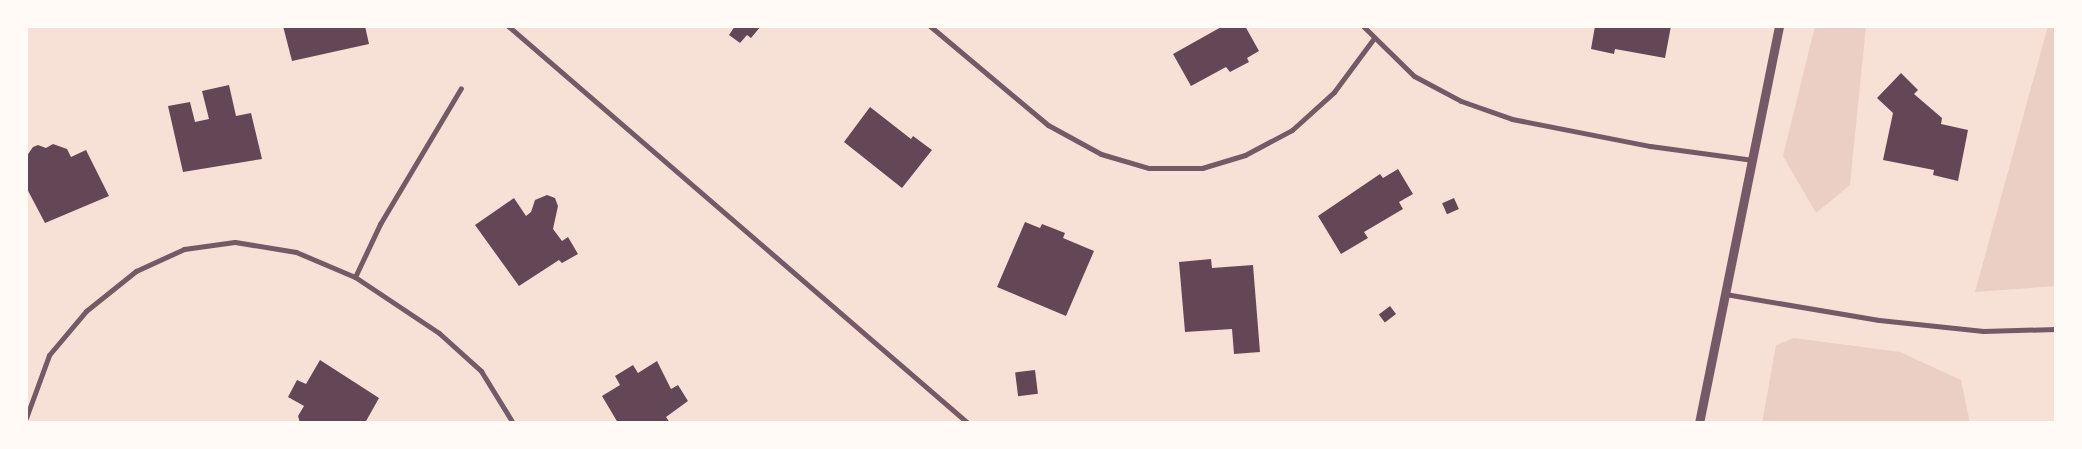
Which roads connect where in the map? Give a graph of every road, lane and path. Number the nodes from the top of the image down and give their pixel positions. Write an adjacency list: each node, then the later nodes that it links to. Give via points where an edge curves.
1 (508, 26): 13 (street)
2 (930, 26): 5 (street, via 1048,125 1101,154 1149,168 1202,168 1245,155 1292,130 1334,92)
3 (1363, 26): 5 (street)
4 (1779, 26): 7 (street)
5 (1374, 38): 7 (street, via 1414,76 1461,101 1512,119 1650,146)
6 (461, 88): 8 (street, via 380,224)
7 (1752, 160): 9 (street)
8 (355, 277): 11 (street, via 296,252 244,243 184,249 136,271 86,311 49,355); 12 (street, via 439,333 474,364)
9 (1725, 294): 10 (street, via 1879,320 1983,331); 14 (street)
10 (2056, 329)
11 (26, 418)
12 (513, 423)
13 (968, 423)
14 (1699, 423)

